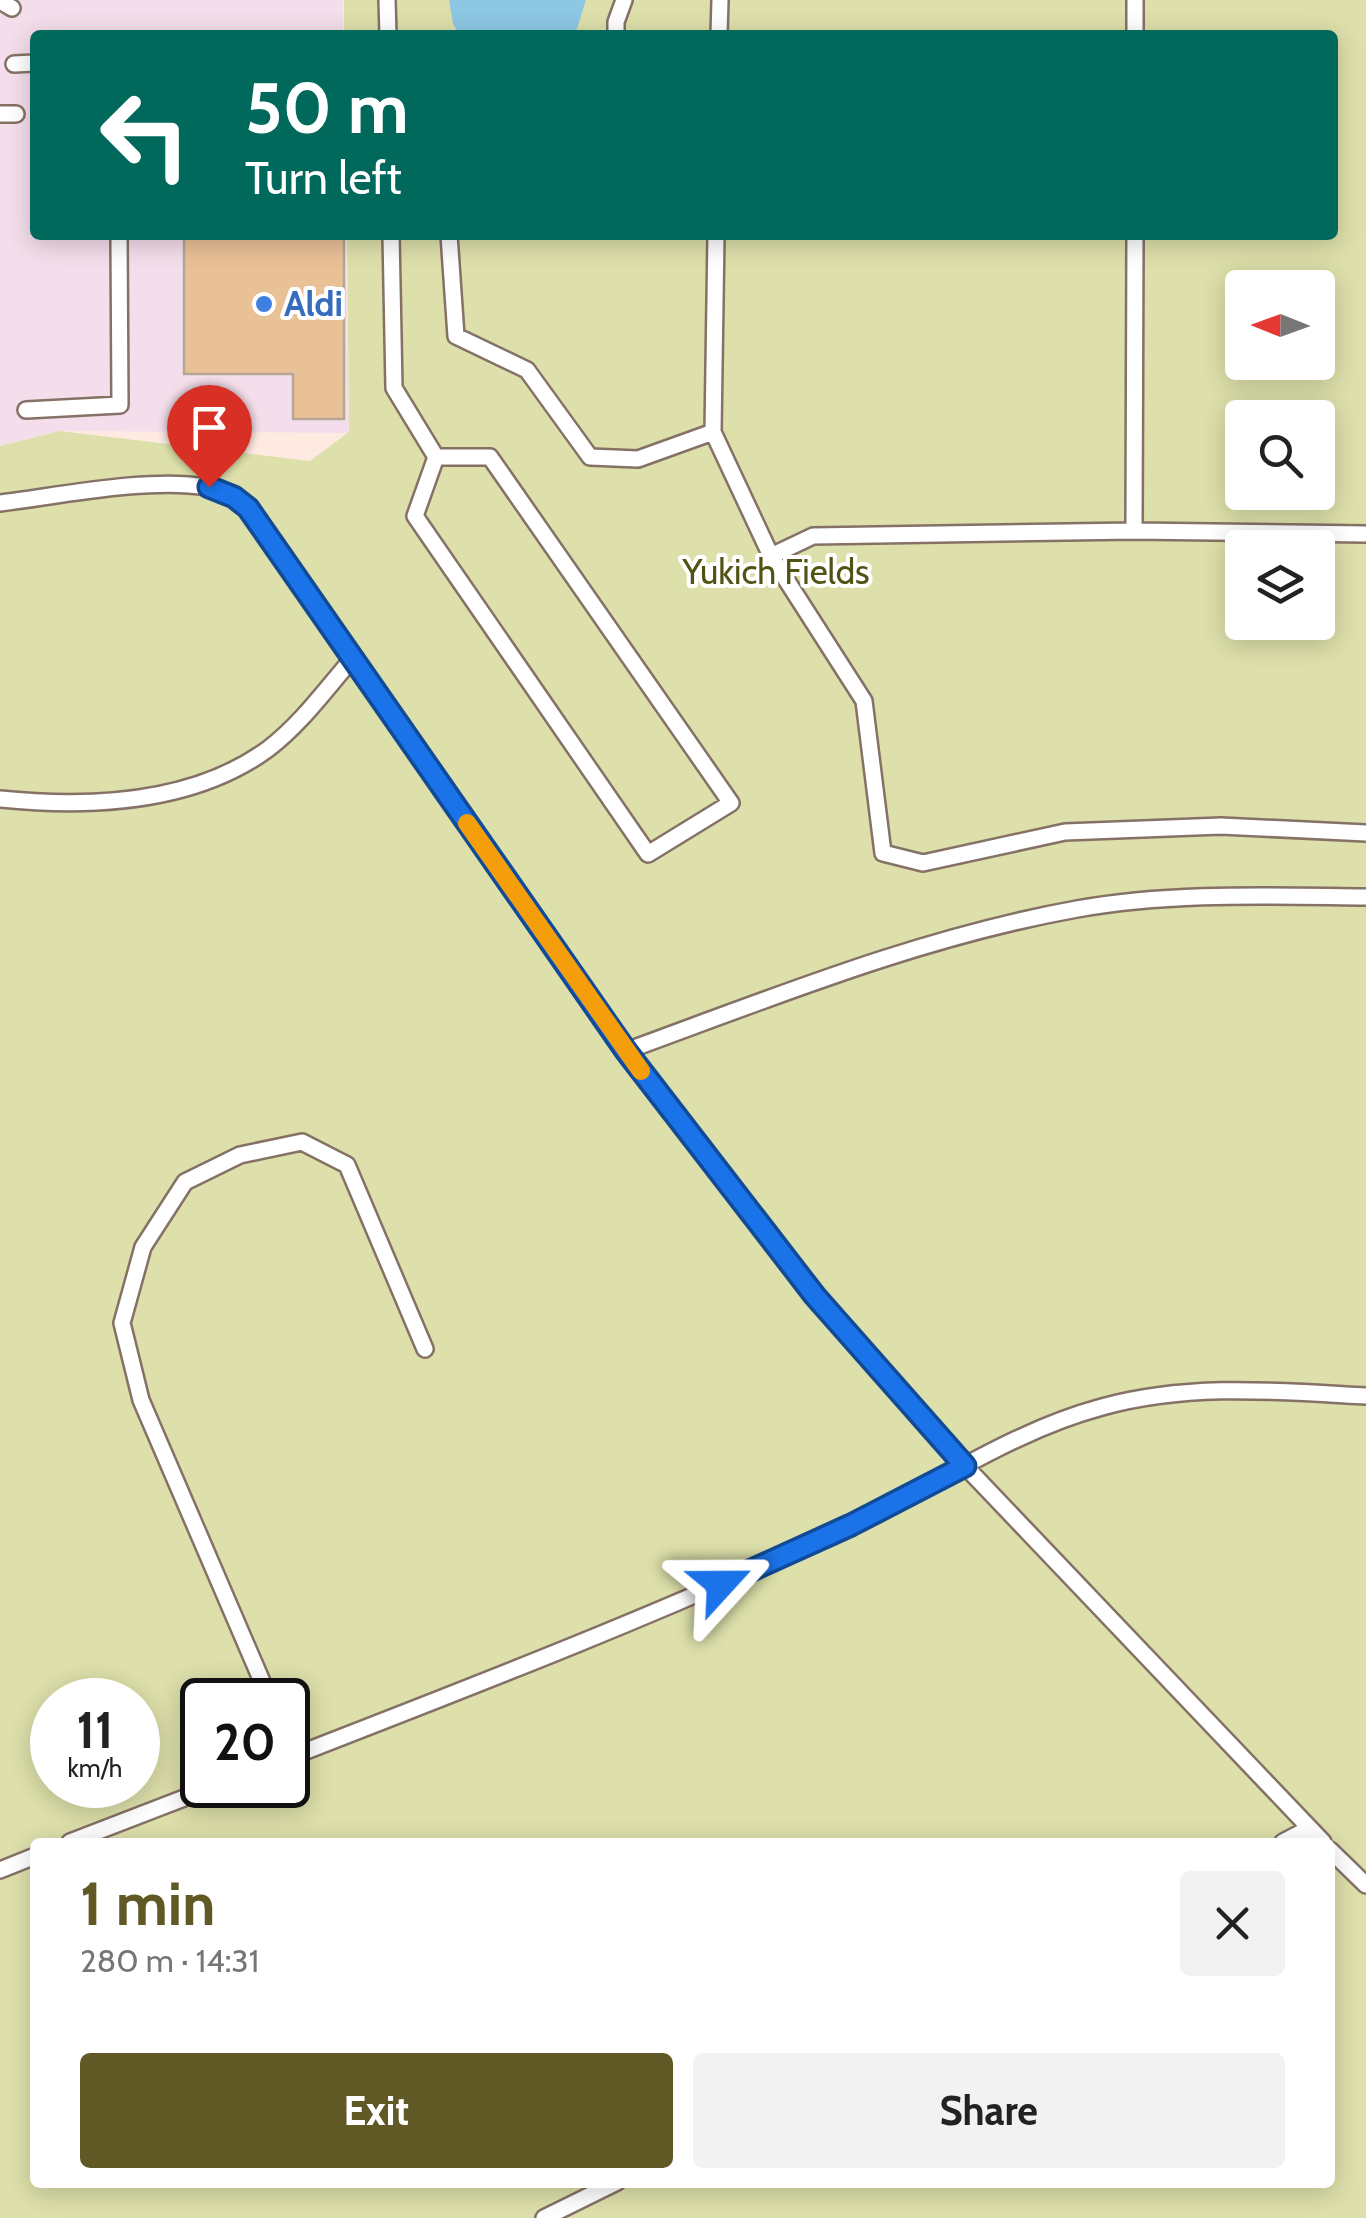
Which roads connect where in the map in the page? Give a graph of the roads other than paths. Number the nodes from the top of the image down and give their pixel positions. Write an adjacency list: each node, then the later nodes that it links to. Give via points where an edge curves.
1 (387, 0): 5 (lane)
2 (624, 0): 6 (lane)
3 (720, 0): 7 (lane)
4 (1135, 0): 8 (lane)
5 (388, 30)
6 (616, 30)
7 (720, 30)
8 (1135, 30)
9 (30, 63): 10 (lane)
10 (14, 64)
11 (119, 240): 16 (lane, via 120,405)
12 (391, 240): 18 (lane, via 394,388)
13 (449, 240): 17 (lane, via 456,336 527,370 590,457 638,459)
14 (716, 240): 17 (lane)
15 (1135, 240): 20 (lane)
16 (26, 410)
17 (714, 432): 22 (lane)
18 (436, 457): 18 (lane, via 415,516 648,854 731,804 490,457)
19 (0, 504): 23 (lane, via 175,484 234,497)
20 (1134, 531): 21 (lane); 22 (lane, via 812,536)
21 (1366, 534)
22 (772, 556): 25 (lane, via 864,701 882,853 922,863 1065,832 1221,826)
23 (353, 658): 24 (lane, via 267,749 217,777 165,794 99,803); 27 (lane)
24 (0, 800)
25 (1366, 833)
26 (1366, 897): 27 (lane, via 1178,898 1079,908 852,968)
27 (626, 1051): 30 (lane, via 815,1296)
28 (425, 1349): 31 (lane, via 347,1165 302,1142 240,1155 185,1182 144,1247 122,1323 141,1400)
29 (1366, 1396): 30 (lane, via 1179,1392 1101,1407)
30 (965, 1466): 32 (lane, via 623,1627); 34 (lane)
31 (261, 1678)
32 (310, 1744)
33 (180, 1800): 35 (lane)
34 (1308, 1829): 36 (lane); 37 (lane)
35 (80, 1838)
36 (1291, 1838)
37 (1318, 1838)
38 (1335, 1855): 41 (lane)
39 (30, 1858): 40 (lane)
40 (0, 1870)
41 (1366, 1884)
42 (605, 2188): 43 (lane)
43 (544, 2218)

